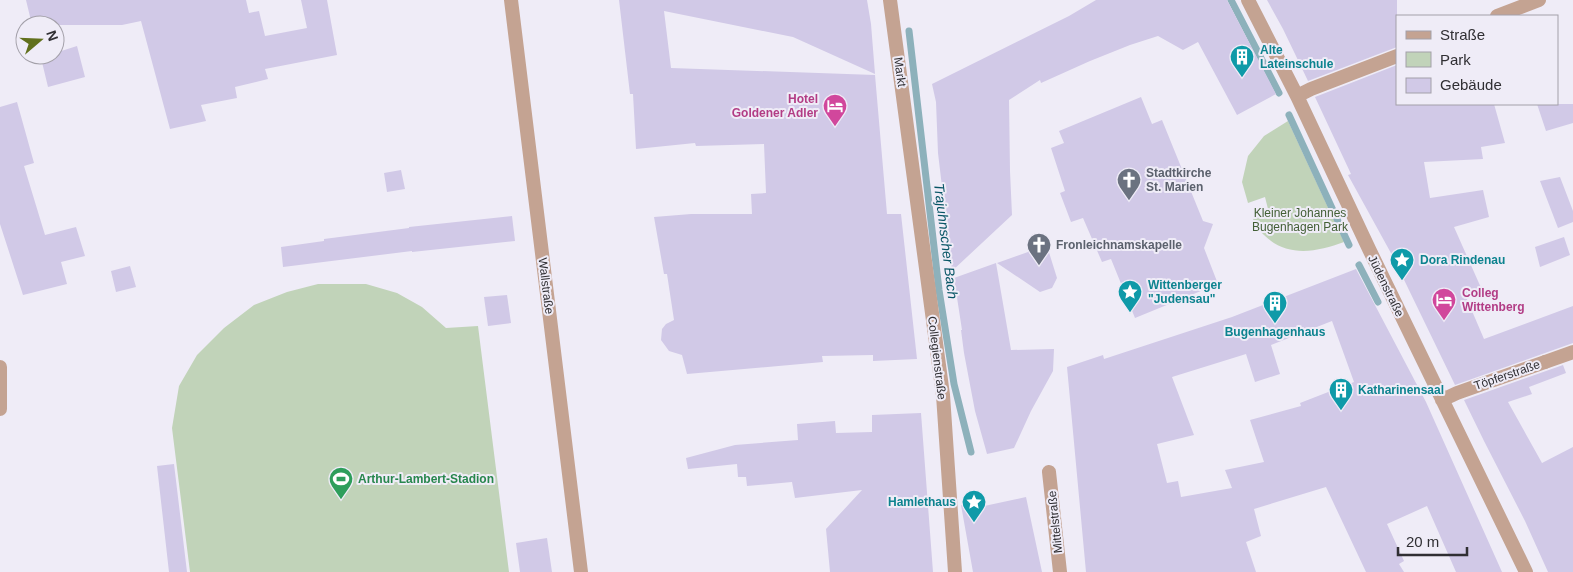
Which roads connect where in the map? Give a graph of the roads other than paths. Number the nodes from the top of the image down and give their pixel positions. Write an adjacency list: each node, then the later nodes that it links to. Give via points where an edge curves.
1 (511, 0): 14 (street, Wallstraße)
2 (890, 0): 8 (street, Markt)
3 (1248, 0): 7 (street, Jüdenstraße)
4 (1539, 0): 5 (street)
5 (1500, 15)
6 (1396, 56): 7 (street)
7 (1297, 96): 11 (street, Jüdenstraße)
8 (909, 144): 15 (street, Collegienstraße, via 943,395)
9 (1573, 352): 11 (street, Töpferstraße)
10 (0, 367): 12 (street)
11 (1442, 400): 17 (street, Jüdenstraße)
12 (0, 408)
13 (1049, 472): 16 (street, Mittelstraße)
14 (581, 572)
15 (955, 572)
16 (1060, 572)
17 (1526, 572)

